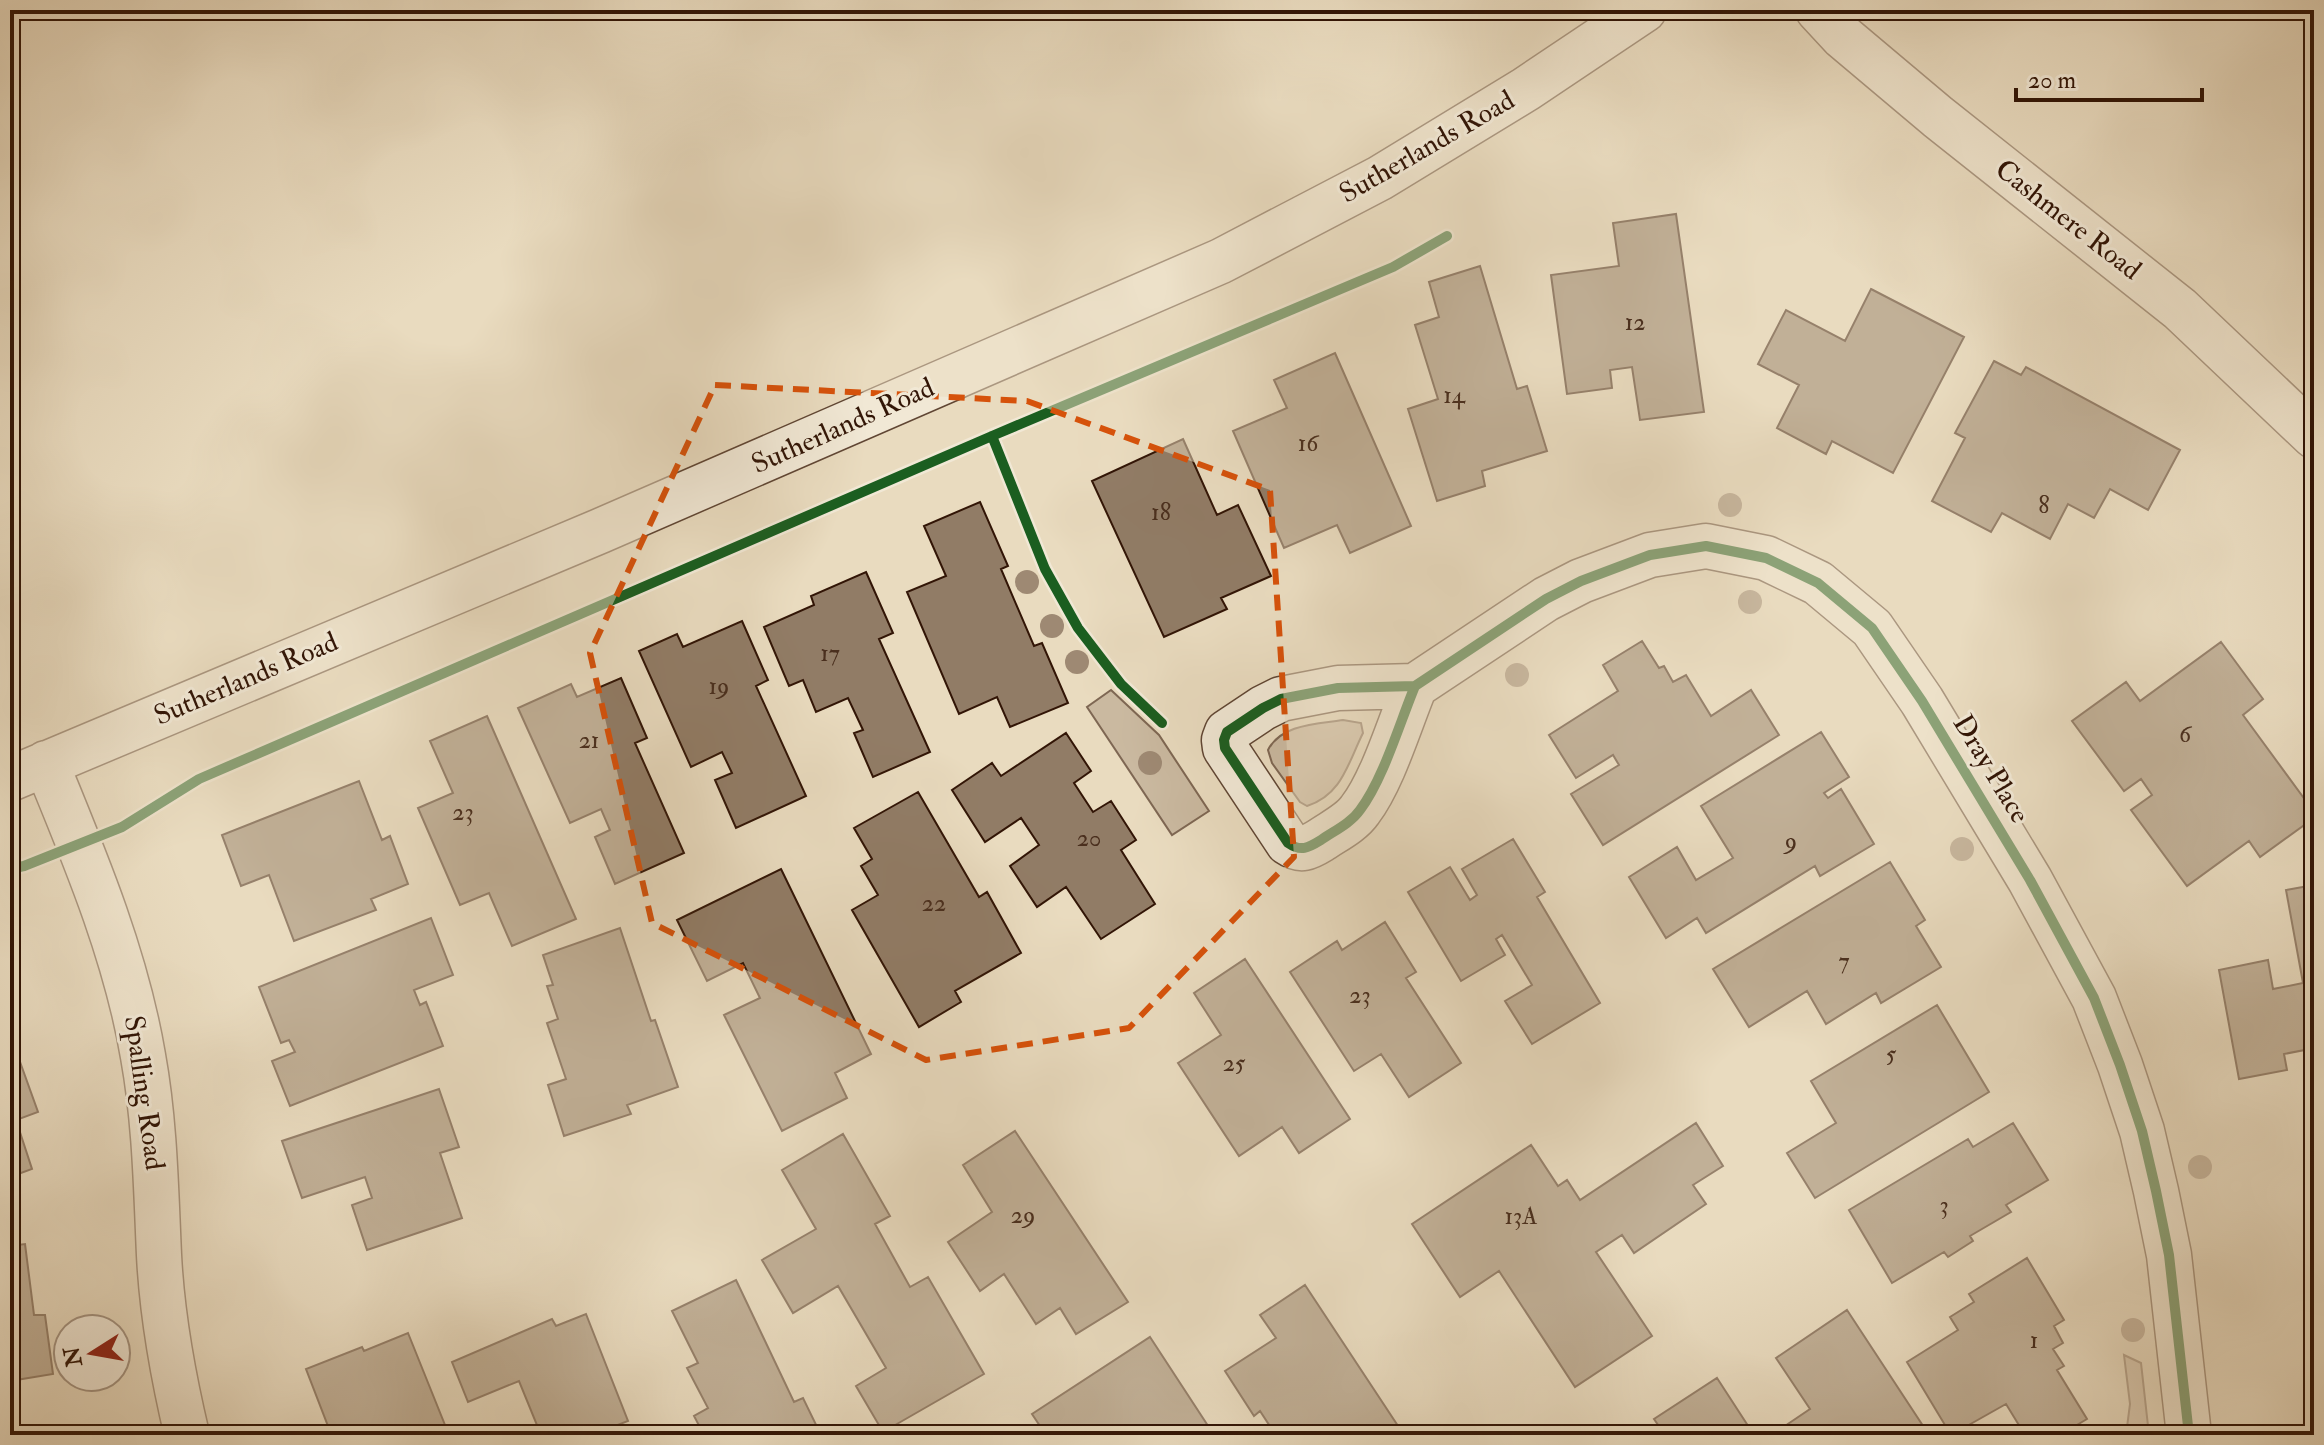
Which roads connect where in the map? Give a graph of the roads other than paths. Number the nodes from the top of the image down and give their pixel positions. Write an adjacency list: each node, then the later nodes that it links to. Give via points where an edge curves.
1 (1644, 10): 5 (street, Sutherlands Road, via 1380,178 1221,261 600,531)
2 (1818, 10): 3 (street, Cashmere Road, via 1938,117 2180,309)
3 (2314, 436)
4 (1415, 686): 7 (street, Dray Place, via 1581,581 1650,555 1706,546 1766,558 1818,583 1872,628 2030,880 2094,998 2115,1051 2142,1131 2169,1255)
5 (28, 771): 6 (street, Spalling Road, via 98,893 121,963 143,1056 172,1371)
6 (187, 1435)
7 (2189, 1435)

